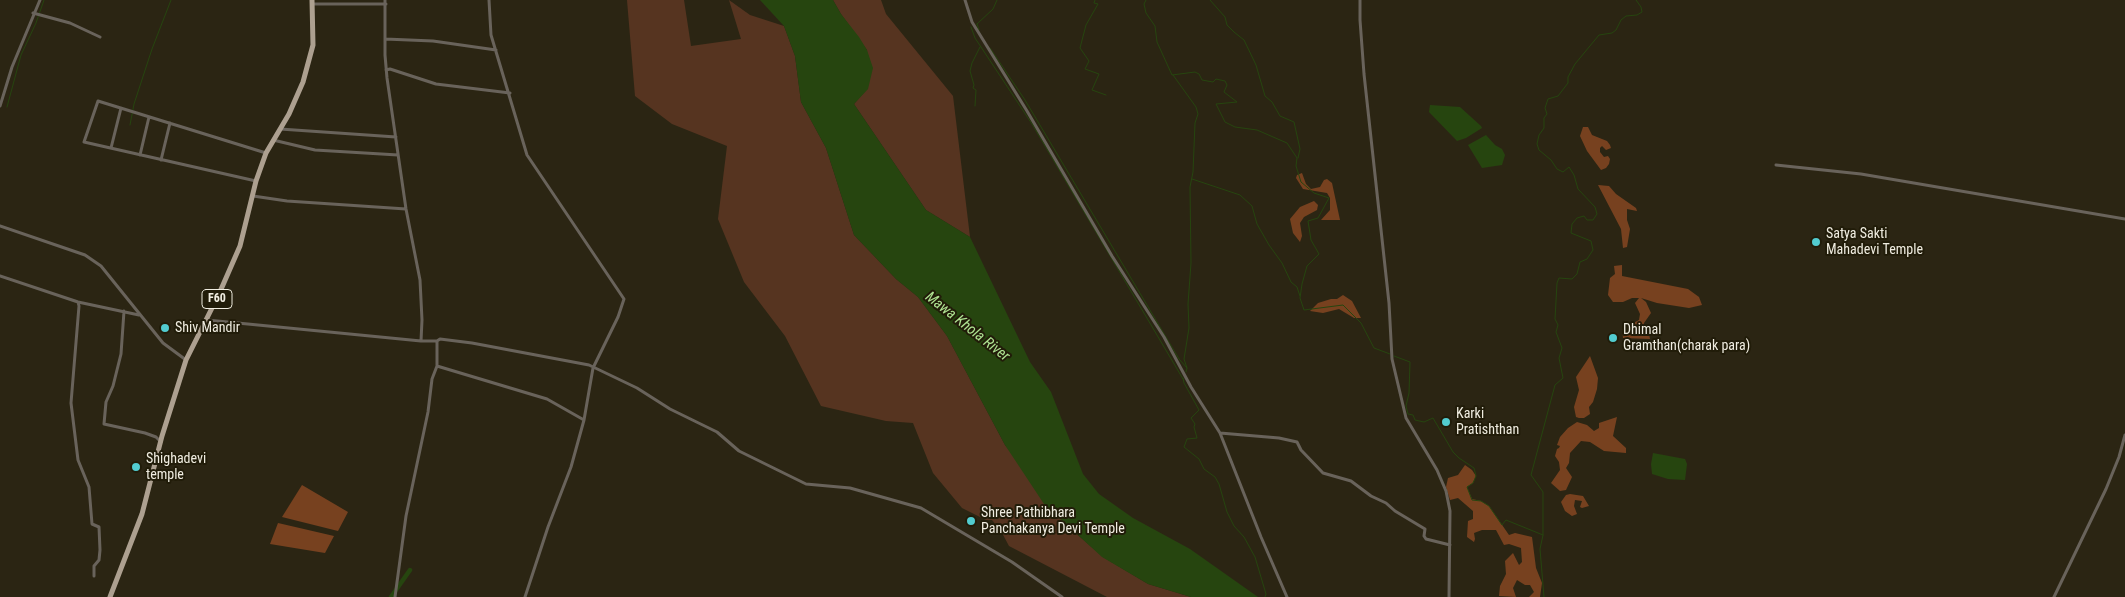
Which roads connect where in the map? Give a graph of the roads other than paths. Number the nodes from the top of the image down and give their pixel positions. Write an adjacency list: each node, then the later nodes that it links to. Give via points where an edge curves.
1 (40, 0): 8 (street)
2 (490, 0): 11 (street, via 491,35)
3 (965, 0): 43 (street, via 972,22)
4 (1360, 0): 46 (street, via 1364,74 1392,359 1406,418 1444,484 1450,511)
5 (312, 2): 6 (street); 18 (main road, F60, via 313,39 308,66 298,96)
6 (350, 2): 7 (street)
7 (386, 2): 10 (street)
8 (33, 13): 9 (street, via 70,23); 14 (street)
9 (100, 37)
10 (385, 39): 11 (street, via 433,41); 12 (street)
11 (496, 50): 13 (street)
12 (386, 70): 13 (street, via 436,84); 19 (street)
13 (510, 93): 41 (street, via 527,155 624,299)
14 (0, 106)
15 (121, 108): 16 (street); 21 (street); 21 (street, via 98,101 84,142)
16 (149, 117): 17 (street); 23 (street)
17 (170, 123): 22 (street); 25 (street)
18 (280, 129): 19 (street); 20 (main road, F60)
19 (396, 137): 24 (street)
20 (273, 140): 22 (main road, F60); 24 (street, via 315,150)
21 (111, 148): 23 (street)
22 (266, 153): 27 (main road, F60)
23 (140, 155): 25 (street)
24 (399, 155): 29 (street)
25 (161, 160): 27 (street)
26 (1776, 164): 30 (street, via 1861,174)
27 (256, 181): 28 (main road, F60)
28 (253, 196): 29 (street, via 287,202); 36 (main road, F60, via 240,246)
29 (406, 209): 37 (street, via 420,280)
30 (2125, 219)
31 (0, 226): 35 (street, via 85,255 101,266)
32 (0, 276): 33 (street)
33 (78, 302): 34 (street); 47 (street, via 72,403 78,460 89,487 92,524 100,527 100,550)
34 (124, 311): 35 (street); 45 (street, via 121,354 106,402 104,424 145,433)
35 (140, 315): 39 (street, via 162,343)
36 (206, 320): 37 (street); 39 (main road, F60)
37 (421, 341): 38 (street)
38 (438, 341): 40 (street); 41 (street, via 472,343)
39 (186, 360): 45 (main road, F60)
40 (437, 366): 42 (street, via 547,398); 49 (street, via 406,516)
41 (593, 368): 42 (street); 51 (street, via 637,388 717,432 739,451 806,484 850,488 921,508 1004,557)
42 (584, 420): 50 (street, via 572,467)
43 (1220, 433): 46 (street, via 1297,442 1323,472 1351,481 1386,503 1425,529 1426,539); 52 (street)
44 (2125, 435): 54 (street, via 2120,457 2106,489)
45 (160, 441): 48 (main road, F60, via 142,514)
46 (1450, 545): 53 (street)
47 (94, 576)
48 (110, 597)
49 (395, 597)
50 (525, 597)
51 (1062, 597)
52 (1287, 597)
53 (1449, 597)
54 (2054, 597)

